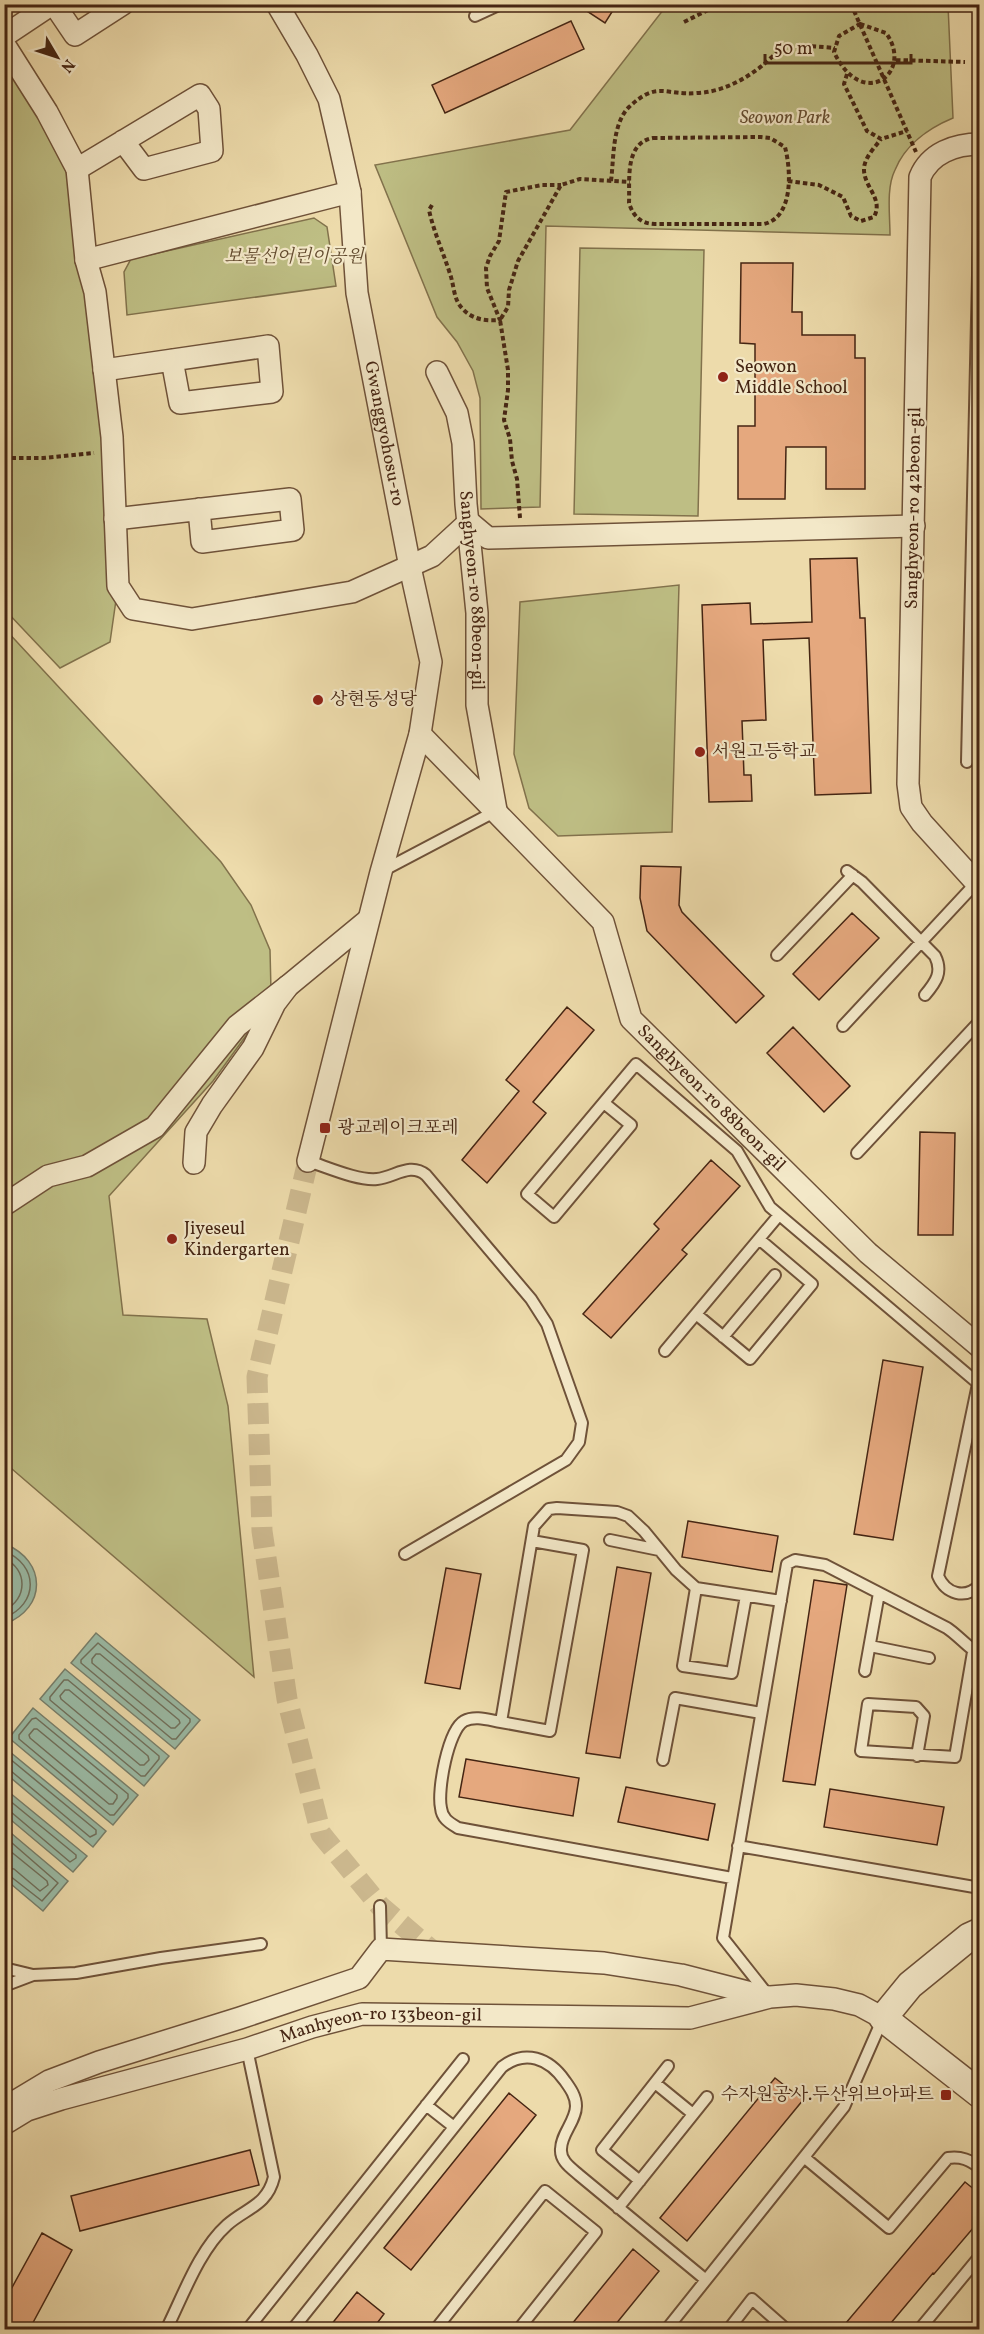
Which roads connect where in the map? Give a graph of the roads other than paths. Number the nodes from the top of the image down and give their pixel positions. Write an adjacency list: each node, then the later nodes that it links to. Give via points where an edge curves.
1 (53, 4): 2 (street, via 75,35); 6 (street)
2 (123, 4)
3 (277, 4): 12 (street, Gwanggyohosu-ro, via 329,99)
4 (482, 4): 5 (lane, via 475,16)
5 (501, 4)
6 (4, 36)
7 (4, 44): 10 (street, via 47,111)
8 (123, 141): 10 (street)
9 (980, 144): 21 (street, Sanghyeon-ro 42beon-gil, via 950,148 931,161 920,177)
10 (77, 169): 13 (street)
11 (980, 187): 17 (lane)
12 (350, 192): 13 (street); 22 (street, Gwanggyohosu-ro, via 357,293)
13 (86, 260): 15 (street, via 95,291)
14 (172, 360): 14 (street, via 268,346 272,392 180,403); 15 (street)
15 (104, 370): 19 (street)
16 (437, 372): 20 (street, Sanghyeon-ro 88beon-gil, via 457,412)
17 (977, 425): 24 (lane)
18 (199, 509): 19 (street)
19 (115, 519): 22 (street, via 118,586 133,609 192,619 352,592)
20 (469, 522): 21 (street, via 488,538); 22 (street, via 432,556); 25 (street, Sanghyeon-ro 88beon-gil, via 477,613 477,705)
21 (914, 526): 27 (street, Sanghyeon-ro 42beon-gil, via 908,784 911,807)
22 (410, 567): 23 (street, Gwanggyohosu-ro, via 431,662)
23 (420, 734): 25 (street, Sanghyeon-ro 88beon-gil); 26 (street, Gwanggyohosu-ro)
24 (967, 762)
25 (496, 811): 26 (lane); 45 (street, Sanghyeon-ro 88beon-gil, via 603,922 631,1019 868,1253)
26 (381, 872): 28 (street)
27 (978, 885): 29 (lane)
28 (368, 920): 31 (street); 37 (street)
29 (921, 942): 30 (lane, via 850,873); 32 (lane, via 939,963 939,975); 34 (lane)
30 (777, 955)
31 (288, 986): 38 (street, via 253,1048 196,1132); 39 (street, via 237,1026 155,1127 87,1166 48,1176)
32 (925, 995)
33 (980, 1021): 36 (lane)
34 (843, 1026)
35 (604, 1102): 35 (lane, via 527,1194 555,1216 631,1125); 40 (lane, via 636,1064 737,1151 766,1202)
36 (857, 1153)
37 (308, 1161): 51 (lane, via 374,1180 410,1168 426,1175 540,1310 582,1423 579,1442 566,1460)
38 (194, 1163)
39 (4, 1205)
40 (779, 1215): 41 (lane); 47 (lane)
41 (759, 1239): 43 (lane); 44 (lane, via 812,1284 750,1359)
42 (775, 1275): 44 (lane)
43 (696, 1314): 44 (lane); 46 (lane)
44 (723, 1337)
45 (980, 1347)
46 (665, 1351)
47 (979, 1384): 52 (lane, via 938,1576 942,1585 959,1593)
48 (610, 1540): 50 (lane)
49 (532, 1541): 50 (lane, via 534,1526 549,1509 617,1512 628,1516); 62 (lane); 62 (lane, via 583,1550 550,1731)
50 (659, 1550): 53 (lane)
51 (405, 1554)
52 (980, 1585)
53 (696, 1588): 55 (lane); 55 (lane, via 683,1666 732,1673)
54 (879, 1593): 56 (lane, via 825,1565 795,1560 787,1564); 57 (lane); 58 (lane, via 959,1635)
55 (746, 1596): 56 (lane)
56 (781, 1601): 61 (lane)
57 (870, 1646): 59 (lane); 60 (lane)
58 (976, 1653): 63 (lane, via 955,1757)
59 (929, 1658)
60 (865, 1671)
61 (761, 1713): 64 (lane, via 675,1698); 65 (lane)
62 (501, 1722): 66 (lane, via 472,1718 455,1729 440,1798 445,1819 452,1824)
63 (917, 1756): 63 (lane, via 861,1751 868,1704 916,1707 924,1716)
64 (663, 1760)
65 (738, 1846): 66 (lane); 67 (lane)
66 (732, 1878): 75 (lane, via 723,1938)
67 (980, 1888)
68 (380, 1906): 71 (lane)
69 (980, 1932): 76 (street, via 909,1985)
70 (261, 1944): 73 (lane, via 75,1973)
71 (381, 1949): 75 (street, via 604,1963 681,1975); 84 (street, via 360,1978 99,2062 48,2081)
72 (4, 1968): 73 (lane)
73 (33, 1975): 74 (lane)
74 (4, 1986)
75 (770, 1997): 76 (street, via 834,1999 859,2005); 77 (street, Manhyeon-ro 133beon-gil, via 690,2018 362,2014)
76 (883, 2018): 81 (street); 88 (lane, via 844,2107)
77 (247, 2049): 86 (street, Manhyeon-ro 133beon-gil, via 61,2099 27,2110); 94 (lane, via 274,2177 272,2187 262,2202 236,2217 211,2242)
78 (463, 2059): 83 (lane)
79 (669, 2066): 80 (lane)
80 (655, 2083): 85 (lane); 90 (lane, via 602,2150)
81 (980, 2094)
82 (707, 2097): 85 (lane)
83 (426, 2105): 87 (lane); 95 (lane)
84 (4, 2108)
85 (693, 2114): 90 (lane)
86 (4, 2124)
87 (454, 2127): 91 (lane, via 508,2062 527,2057 546,2061 561,2075 576,2107 560,2150 562,2158); 96 (lane)
88 (805, 2158): 89 (lane, via 889,2228 948,2158 966,2159); 93 (lane)
89 (980, 2168)
90 (640, 2181): 91 (lane)
91 (618, 2208): 93 (lane)
92 (980, 2256): 102 (lane)
93 (706, 2280): 99 (lane)
94 (166, 2330)
95 (247, 2330)
96 (292, 2330)
97 (435, 2330): 98 (lane, via 544,2191 596,2232)
98 (518, 2330)
99 (666, 2330)
100 (728, 2330): 101 (lane, via 752,2299)
101 (787, 2330)
102 (919, 2330)

